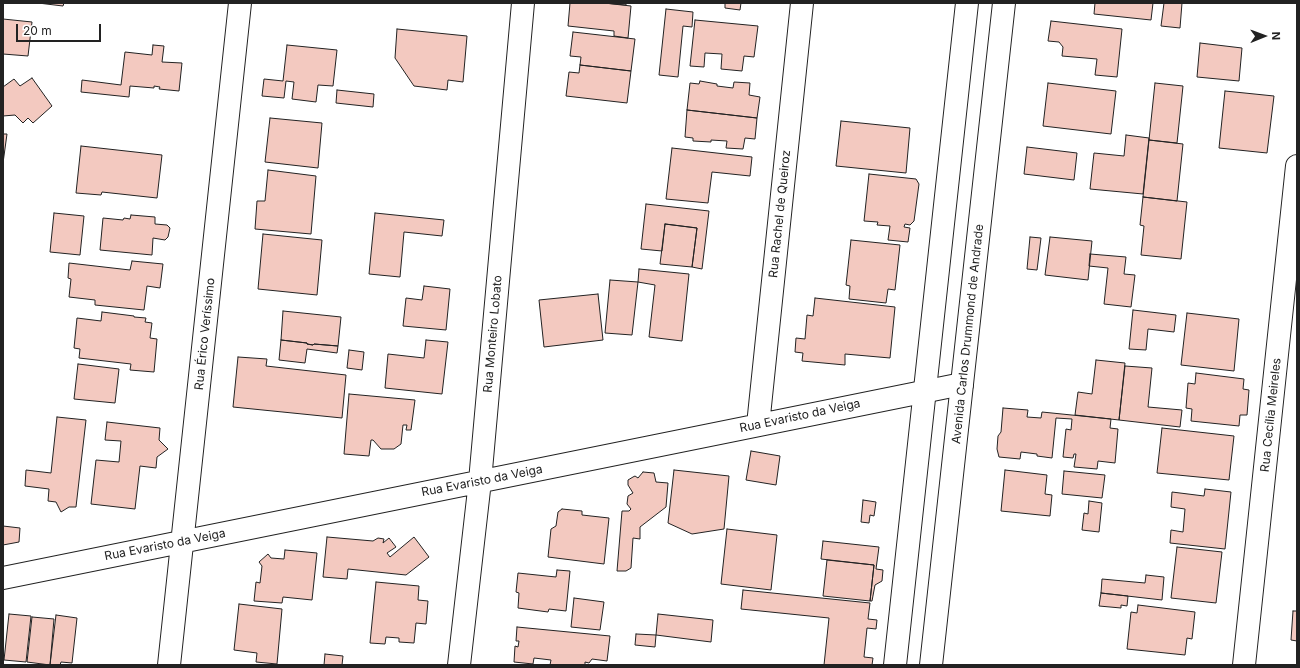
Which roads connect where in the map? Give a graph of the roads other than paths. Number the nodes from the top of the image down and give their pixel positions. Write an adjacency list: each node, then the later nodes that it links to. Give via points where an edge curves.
1 (240, 3): 11 (street, Rua Érico Veríssimo)
2 (523, 3): 10 (street, Rua Monteiro Lobato)
3 (802, 3): 9 (street, Rua Rachel de Queiroz)
4 (967, 3): 8 (street)
5 (1004, 3): 7 (street, Avenida Carlos Drummond de Andrade)
6 (1297, 166): 17 (street, Rua Cecília Meireles)
7 (962, 384): 8 (street, Rua Evaristo da Veiga); 16 (street, Avenida Carlos Drummond de Andrade)
8 (925, 391): 9 (street, Rua Evaristo da Veiga); 15 (street)
9 (758, 425): 10 (street, Rua Evaristo da Veiga)
10 (480, 481): 11 (street, Rua Evaristo da Veiga); 14 (street, Rua Monteiro Lobato)
11 (182, 541): 12 (street, Rua Evaristo da Veiga); 13 (street, Rua Érico Veríssimo)
12 (3, 578)
13 (169, 665)
14 (459, 665)
15 (895, 665)
16 (931, 665)
17 (1244, 665)

